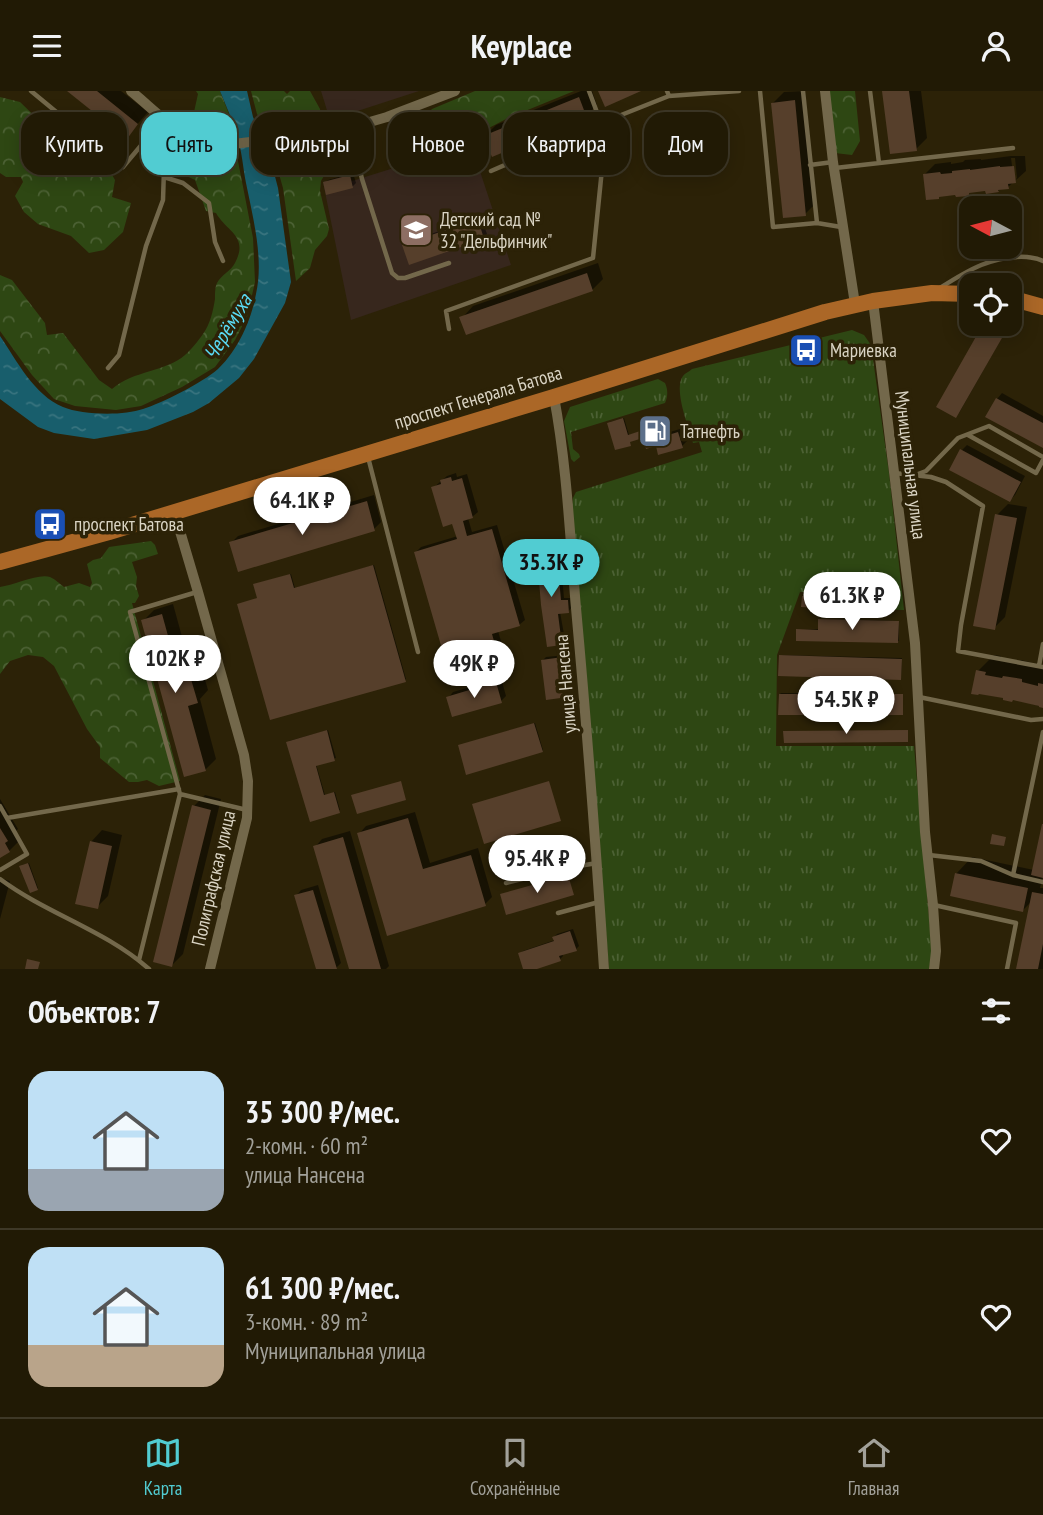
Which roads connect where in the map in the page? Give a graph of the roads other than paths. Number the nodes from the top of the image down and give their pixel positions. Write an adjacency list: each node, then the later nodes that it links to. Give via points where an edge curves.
1 (31, 91): 15 (lane, via 123,167)
2 (131, 91): 11 (street)
3 (455, 91): 14 (street)
4 (589, 91): 12 (lane)
5 (738, 91): 10 (lane)
6 (760, 91): 25 (lane, via 773,227)
7 (803, 91): 18 (lane)
8 (825, 91): 19 (street)
9 (870, 91): 17 (lane)
10 (668, 94): 13 (lane)
11 (157, 112)
12 (597, 112)
13 (626, 112)
14 (374, 121)
15 (141, 145)
16 (1013, 148): 17 (lane)
17 (879, 163): 19 (lane)
18 (810, 165): 19 (lane); 25 (lane)
19 (833, 165): 26 (street)
20 (503, 166): 21 (lane)
21 (491, 171)
22 (361, 175): 29 (lane, via 392,273 405,278)
23 (601, 175): 36 (lane, via 593,258 446,311)
24 (164, 177): 27 (lane, via 183,183 209,203); 37 (lane, via 163,199 146,246 119,355)
25 (817, 223): 26 (lane)
26 (842, 227): 34 (street)
27 (223, 261)
28 (1043, 261): 30 (lane, via 1011,256 982,264)
29 (449, 263)
30 (932, 293): 31 (main road, проспект Генерала Батова); 32 (main road, проспект Генерала Батова)
31 (959, 294)
32 (873, 301): 34 (main road, проспект Генерала Батова); 42 (street, Муниципальная улица)
33 (1022, 301): 35 (main road)
34 (855, 305): 38 (main road, проспект Генерала Батова)
35 (1043, 307)
36 (449, 329)
37 (108, 368)
38 (554, 397): 40 (main road, проспект Генерала Батова); 58 (street, улица Нансена)
39 (967, 435): 41 (lane, via 989,426); 41 (lane, via 1036,473); 43 (lane, via 958,438 926,471)
40 (367, 453): 44 (main road, проспект Генерала Батова); 48 (lane)
41 (1043, 459)
42 (894, 473): 43 (lane); 50 (street, Муниципальная улица)
43 (914, 475): 49 (lane, via 946,482 983,506 958,651)
44 (174, 511): 45 (main road, проспект Генерала Батова); 46 (street, Полиграфская улица)
45 (0, 562)
46 (198, 591): 53 (lane, via 131,612); 55 (street, Полиграфская улица, via 244,755)
47 (1043, 644): 49 (lane)
48 (418, 652)
49 (1041, 667)
50 (918, 697): 51 (lane); 57 (street, Муниципальная улица)
51 (1043, 719)
52 (1043, 732): 60 (lane)
53 (180, 791): 55 (lane); 56 (lane); 67 (lane)
54 (0, 806): 56 (lane)
55 (248, 810): 69 (street, Полиграфская улица)
56 (7, 818): 59 (lane, via 27,854)
57 (927, 855): 60 (lane, via 981,861); 65 (street, Муниципальная улица)
58 (597, 863): 63 (lane); 64 (street, улица Нансена)
59 (0, 870)
60 (1013, 875): 62 (lane)
61 (0, 879): 67 (lane)
62 (1043, 881)
63 (506, 883)
64 (600, 902): 66 (lane); 70 (street, улица Нансена)
65 (933, 905): 71 (street, Муниципальная улица); 72 (lane, via 1016,923)
66 (558, 912)
67 (139, 960): 68 (lane)
68 (149, 969)
69 (210, 969)
70 (604, 969)
71 (934, 969)
72 (1007, 969)

